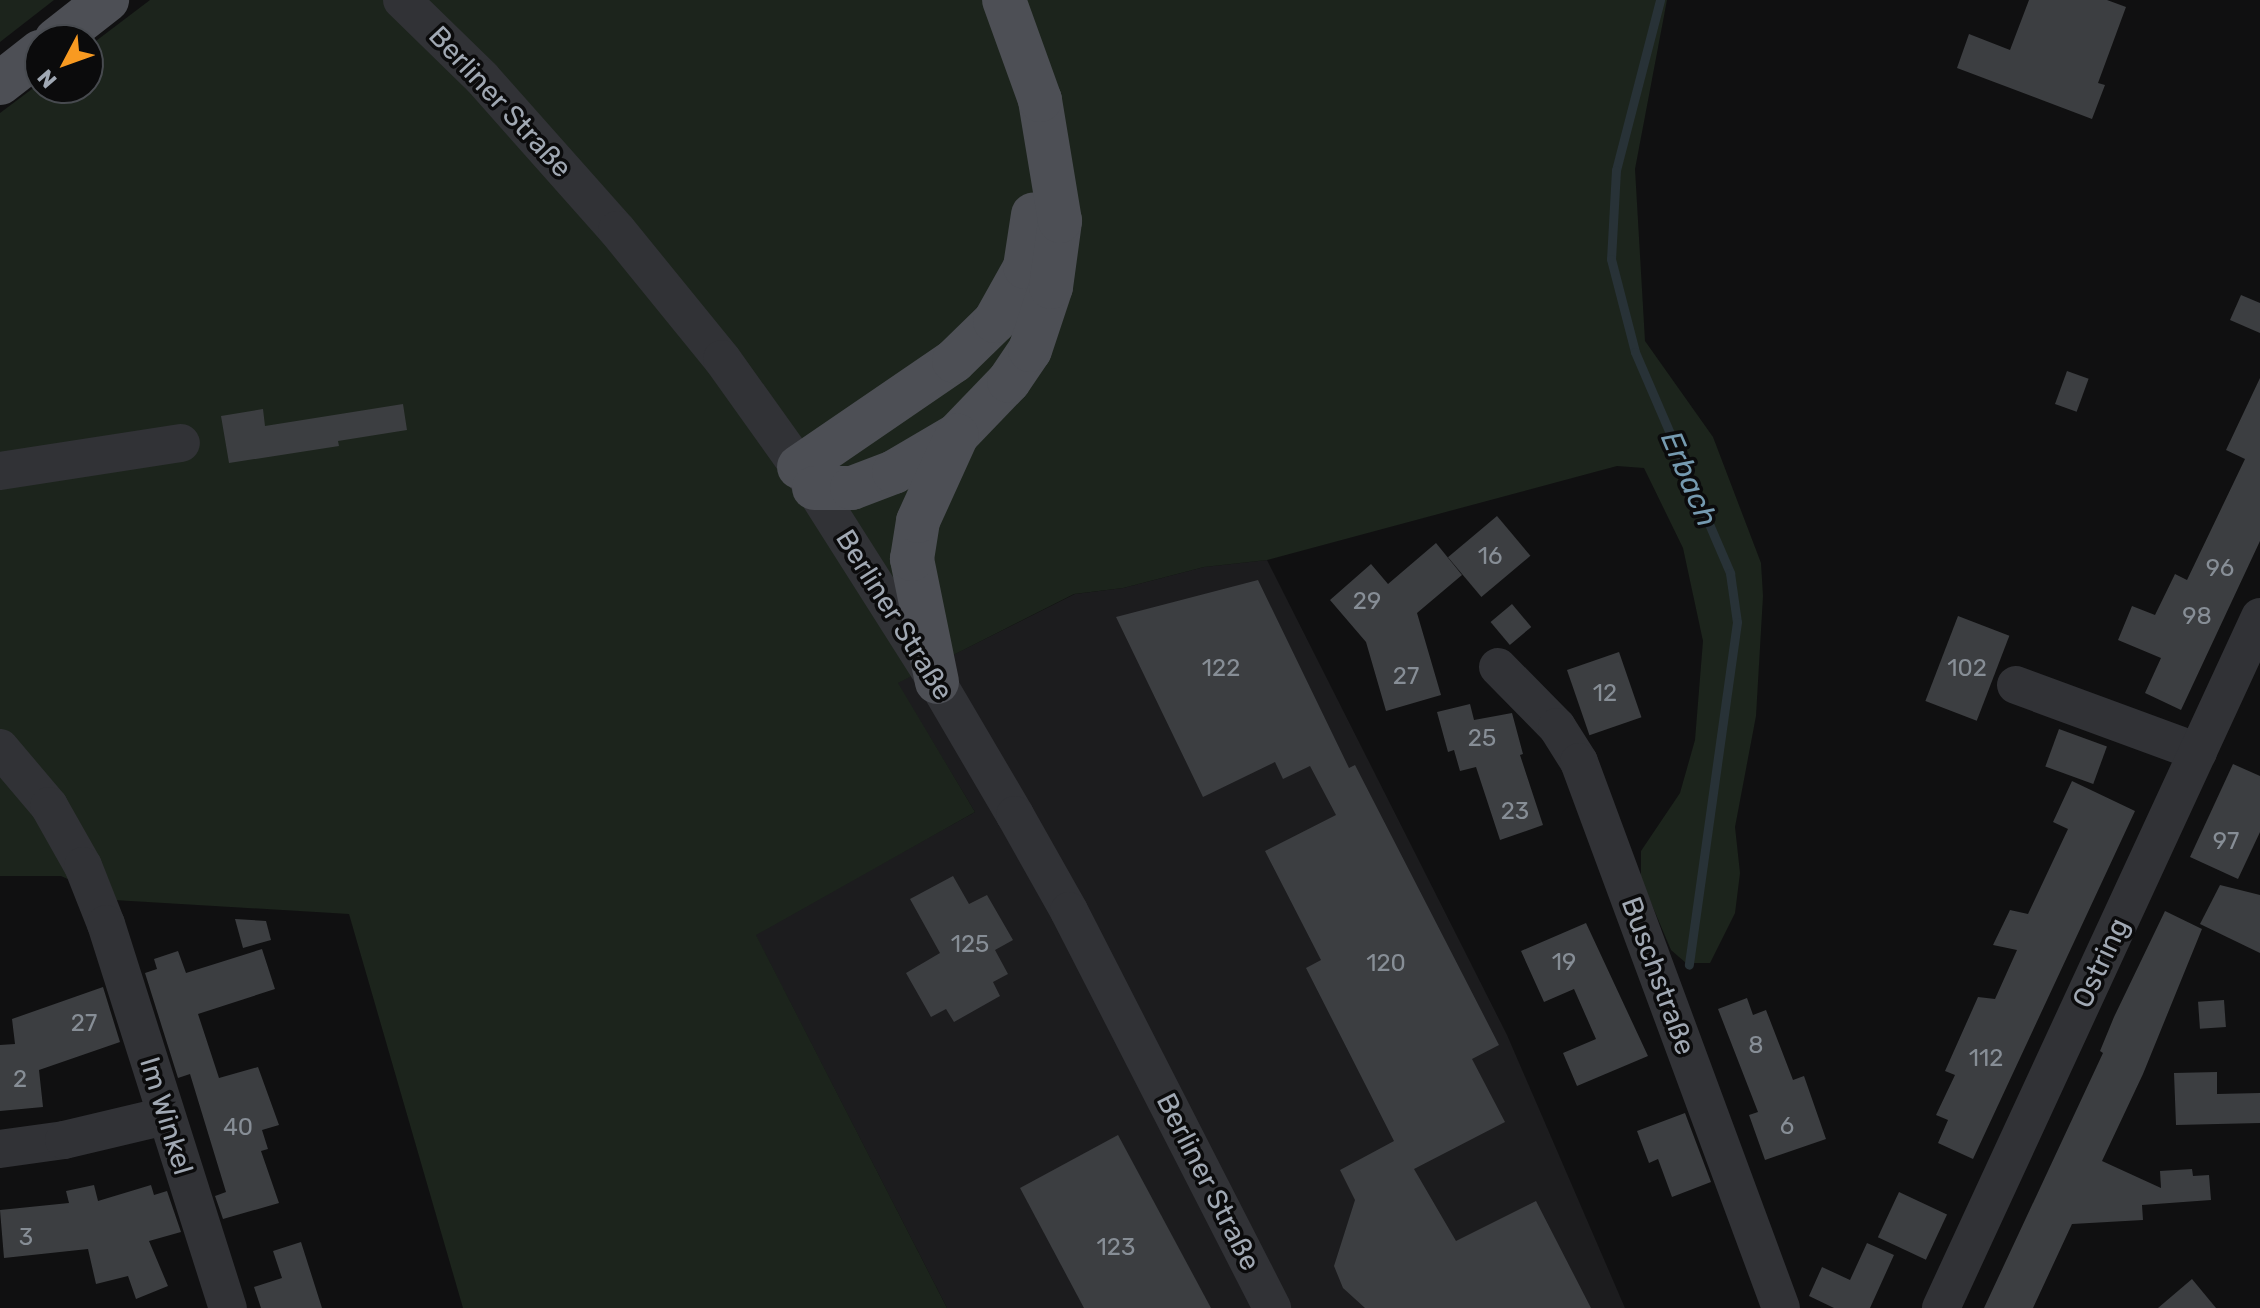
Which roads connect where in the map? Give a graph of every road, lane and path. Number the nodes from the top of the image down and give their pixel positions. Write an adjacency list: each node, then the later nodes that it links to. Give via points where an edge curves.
1 (107, 0): 5 (main road)
2 (402, 0): 11 (street, Berliner Straße, via 482,78 617,230 722,359)
3 (980, 0): 11 (main road, via 1020,114 1033,220 1025,267 995,321 954,361)
4 (1004, 0): 8 (main road, via 1040,100 1060,221 1051,287 1030,350 1009,381)
5 (76, 24)
6 (24, 64): 7 (main road)
7 (0, 83)
8 (957, 435): 11 (main road, via 894,472 852,488); 15 (main road, via 918,521 912,559)
9 (181, 443): 10 (street)
10 (0, 471)
11 (807, 478): 15 (street, Berliner Straße)
12 (2260, 617): 14 (street, Ostring)
13 (1498, 667): 23 (street, Buschstraße, via 1557,727 1579,762)
14 (2248, 676): 18 (street, Ostring)
15 (937, 682): 22 (street, Berliner Straße, via 1069,911)
16 (2016, 685): 18 (street)
17 (0, 748): 19 (street, Im Winkel, via 49,806 83,866)
18 (2198, 752): 24 (street, Ostring)
19 (165, 1116): 20 (street); 21 (street, Im Winkel)
20 (0, 1149)
21 (228, 1308)
22 (1272, 1308)
23 (1781, 1308)
24 (1941, 1308)

